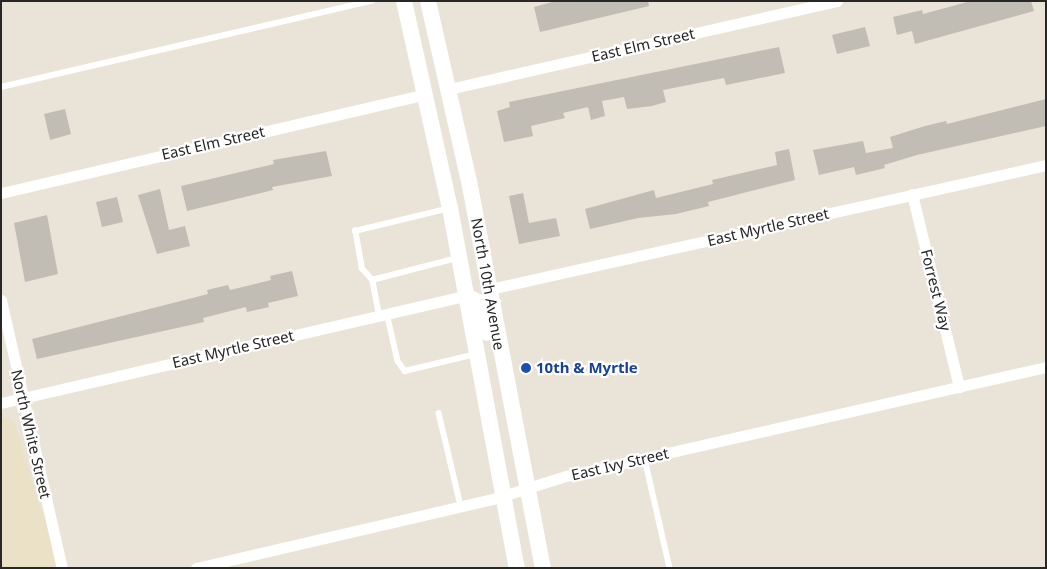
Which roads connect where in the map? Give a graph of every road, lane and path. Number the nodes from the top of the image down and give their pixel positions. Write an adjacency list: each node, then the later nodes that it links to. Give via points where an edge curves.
1 (372, 1): 5 (lane)
2 (404, 1): 7 (main road, North 10th Avenue)
3 (428, 1): 6 (main road, North 10th Avenue)
4 (837, 1): 6 (street, East Elm Street)
5 (1, 88)
6 (449, 89): 15 (main road, North 10th Avenue)
7 (425, 94): 8 (main road, North 10th Avenue); 10 (street, East Elm Street)
8 (439, 154): 12 (main road, North 10th Avenue); 15 (main road, via 462,204 477,278)
9 (1046, 165): 11 (street, East Myrtle Street)
10 (1, 193)
11 (912, 194): 15 (street, East Myrtle Street); 21 (street, Forrest Way)
12 (450, 208): 13 (main road, North 10th Avenue); 14 (lane, via 355,231 362,270)
13 (459, 257): 14 (lane); 16 (main road, North 10th Avenue)
14 (372, 280): 18 (lane)
15 (490, 289): 22 (main road, North 10th Avenue)
16 (466, 296): 18 (street, East Myrtle Street); 19 (main road, North 10th Avenue); 22 (main road, via 482,310 492,362)
17 (1, 300): 23 (street, North White Street)
18 (383, 314): 19 (lane, via 398,361 405,371); 23 (street, East Myrtle Street)
19 (476, 354): 28 (main road, North 10th Avenue)
20 (1046, 367): 21 (street, East Ivy Street)
21 (959, 387): 26 (street, East Ivy Street)
22 (508, 394): 27 (main road, North 10th Avenue)
23 (23, 398): 24 (street, East Myrtle Street); 30 (street, North White Street)
24 (1, 403)
25 (439, 413): 29 (lane)
26 (645, 459): 27 (street, East Ivy Street, via 566,476); 34 (lane)
27 (526, 491): 28 (street, East Ivy Street); 33 (main road, North 10th Avenue)
28 (501, 497): 29 (street, East Ivy Street); 32 (main road, North 10th Avenue)
29 (461, 506): 31 (street, East Ivy Street)
30 (62, 568)
31 (196, 568)
32 (517, 568)
33 (543, 568)
34 (670, 568)

